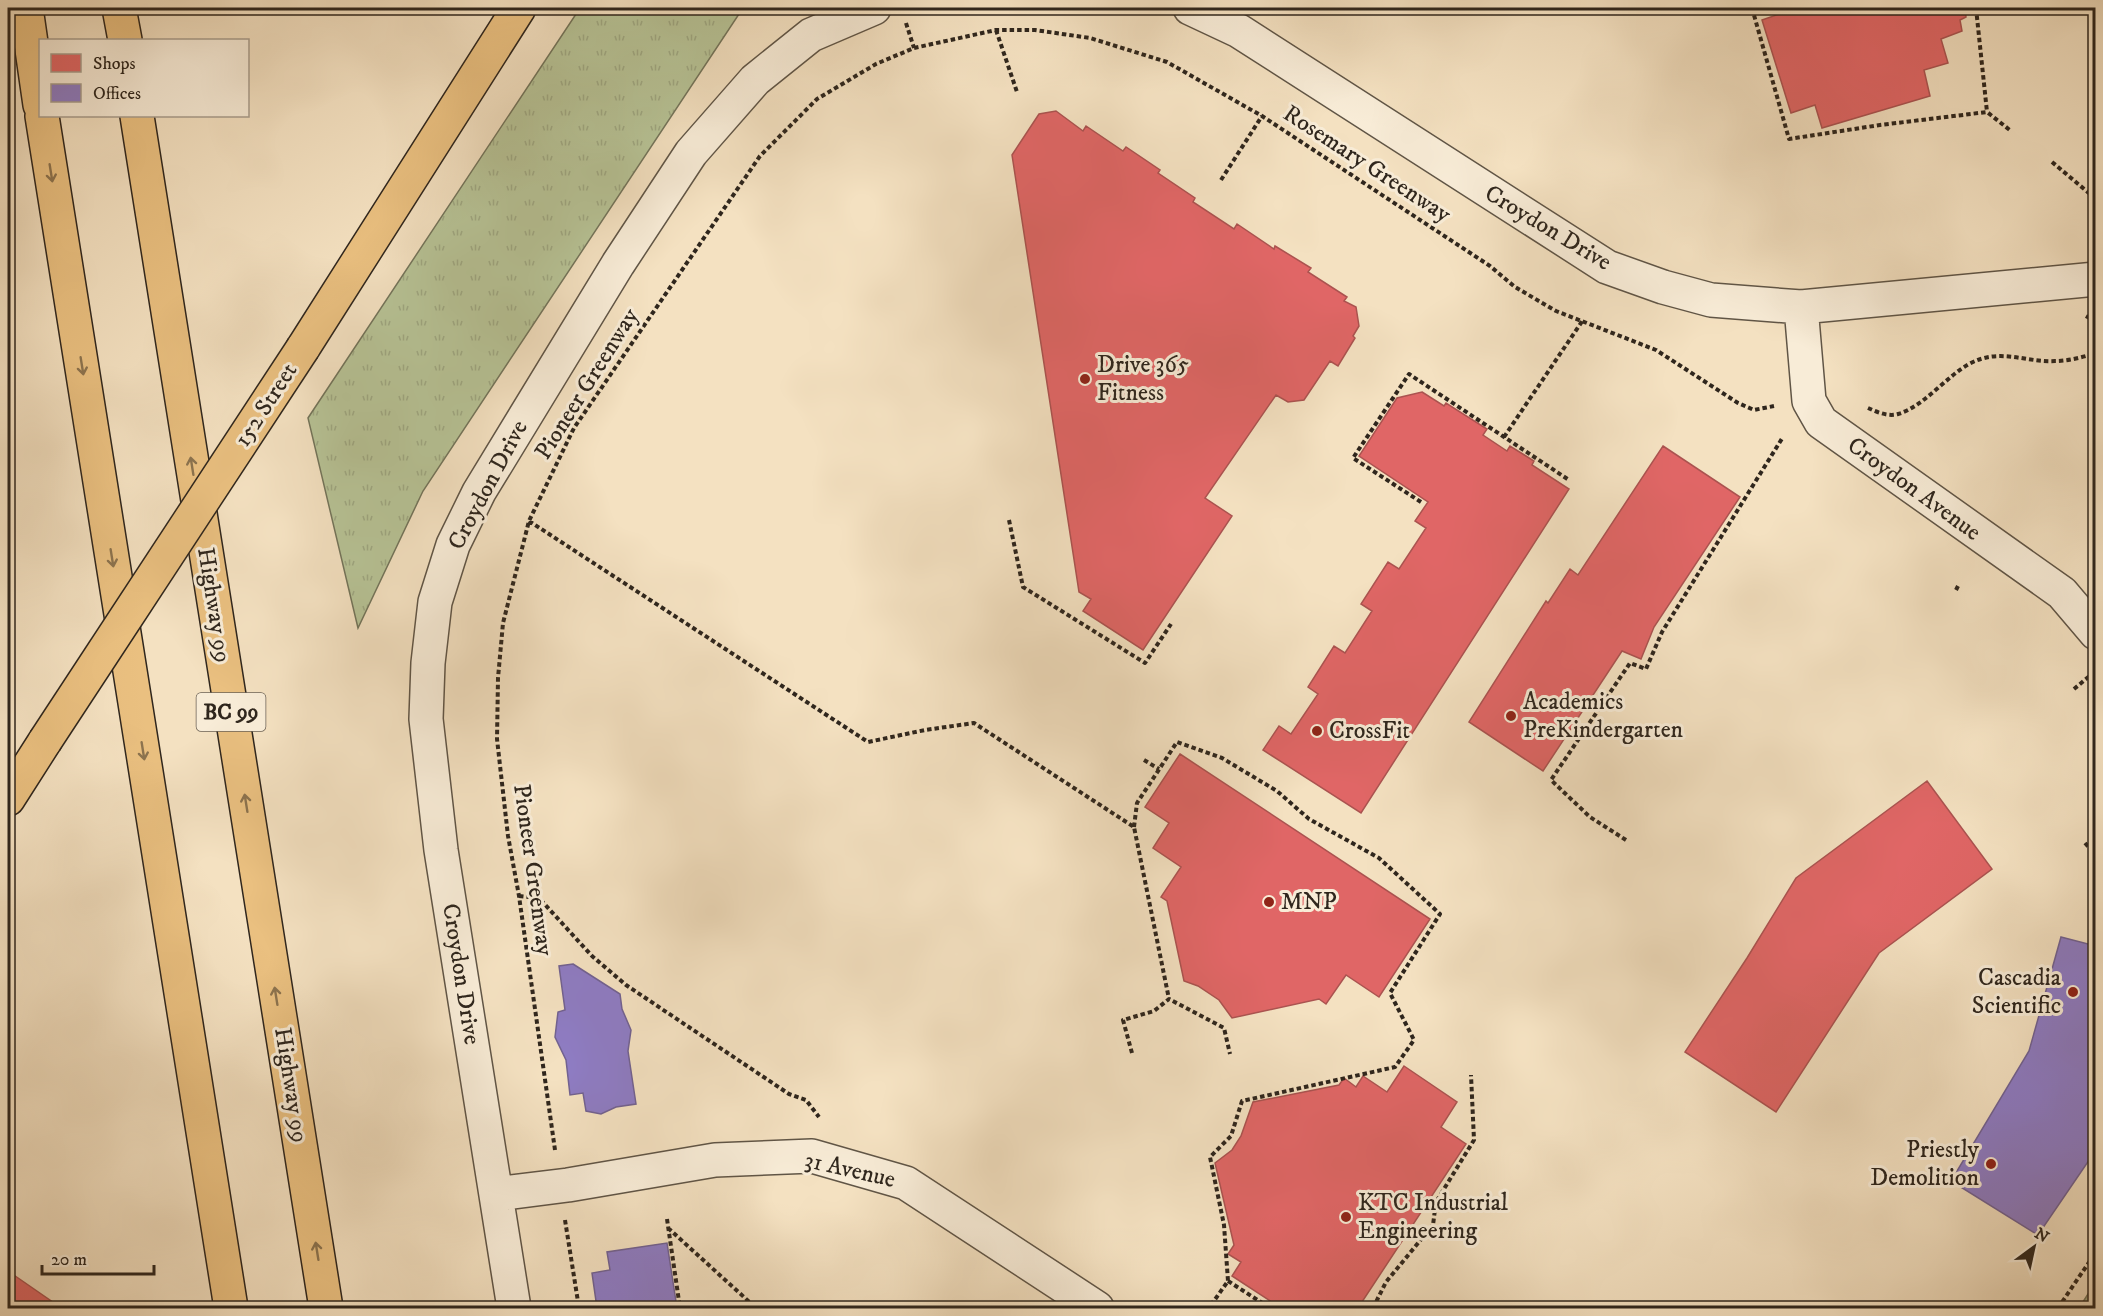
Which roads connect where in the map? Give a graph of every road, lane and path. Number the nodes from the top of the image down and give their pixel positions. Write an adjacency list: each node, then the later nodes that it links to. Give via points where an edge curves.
1 (26, 8): 13 (main road)
2 (120, 8): 10 (main road)
3 (519, 8): 40 (main road, 152 Street, bridge, via 303,348)
4 (874, 8): 52 (street, Croydon Drive, via 811,35 755,80 691,153 479,492 453,545 435,602 426,719 441,850)
5 (1190, 8): 23 (street, Croydon Drive, via 1239,31 1607,267 1711,300)
6 (1752, 8): 14 (path, via 1789,139)
7 (1976, 8): 14 (path)
8 (996, 30): 11 (path, Rosemary Greenway); 12 (path); 15 (path, Rosemary Greenway, via 1035,30 1090,38 1127,49 1167,62)
9 (911, 38): 11 (path)
10 (125, 39)
11 (914, 48): 32 (path, Pioneer Greenway, via 876,64 817,99 760,156 574,428)
12 (1017, 92)
13 (39, 98)
14 (1987, 112): 18 (path)
15 (1262, 116): 20 (path); 24 (path, Rosemary Greenway, via 1490,266 1515,287 1556,311)
16 (42, 117): 58 (main road, one-way to 58)
17 (137, 117): 59 (main road, Highway 99 / BC 99, one-way to 17)
18 (2011, 131)
19 (2052, 162): 21 (path)
20 (1221, 180)
21 (2096, 199)
22 (2096, 279): 23 (street, Croydon Drive)
23 (1801, 307): 35 (street, Croydon Avenue, via 1809,401 1821,422 2062,593)
24 (1582, 320): 27 (path, Rosemary Greenway, via 1656,350 1738,403 1754,410); 28 (path)
25 (2096, 353): 26 (path, via 2054,362 1995,356 1970,363 1898,415 1880,414)
26 (1861, 405)
27 (1774, 406)
28 (1504, 437): 30 (path); 31 (path, via 1409,374 1353,458)
29 (1784, 437): 42 (path, via 1662,632 1646,669 1630,663 1551,780 1590,817)
30 (1569, 480)
31 (1421, 502)
32 (529, 520): 41 (path, via 868,742 974,723); 45 (path, Pioneer Greenway, via 503,623 498,678 497,739)
33 (1009, 520): 34 (path, via 1023,587 1145,663)
34 (1171, 624)
35 (2096, 633)
36 (2091, 674): 37 (path)
37 (2074, 689)
38 (1144, 760): 39 (path)
39 (1159, 770): 41 (path, via 1137,803); 57 (path, via 1177,742 1222,758 1277,791 1309,819 1379,858 1440,914 1390,993 1414,1040 1395,1067 1242,1101 1231,1136 1210,1157 1224,1225)
40 (8, 799)
41 (1134, 827): 46 (path)
42 (1626, 840)
43 (2085, 843): 44 (path)
44 (2096, 855)
45 (519, 897): 50 (path, via 539,898 592,956 626,985 789,1094 806,1100); 51 (path, Pioneer Greenway)
46 (1169, 999): 47 (path, via 1154,1011 1123,1020); 48 (path, via 1224,1028)
47 (1132, 1053)
48 (1230, 1054)
49 (1471, 1075): 67 (path, via 1474,1140 1436,1202 1433,1225 1386,1282)
50 (819, 1117)
51 (554, 1141)
52 (496, 1194): 60 (street, Croydon Drive); 64 (street, 31 Avenue, via 715,1160 812,1156 906,1184)
53 (667, 1219): 54 (path)
54 (668, 1228): 62 (path); 63 (path)
55 (567, 1234): 61 (path)
56 (2096, 1252): 68 (path)
57 (1228, 1281): 65 (path); 66 (path)
58 (231, 1308)
59 (326, 1308)
60 (514, 1308)
61 (579, 1308)
62 (680, 1308)
63 (756, 1308)
64 (1097, 1308)
65 (1209, 1308)
66 (1270, 1308)
67 (1373, 1308)
68 (2058, 1308)

